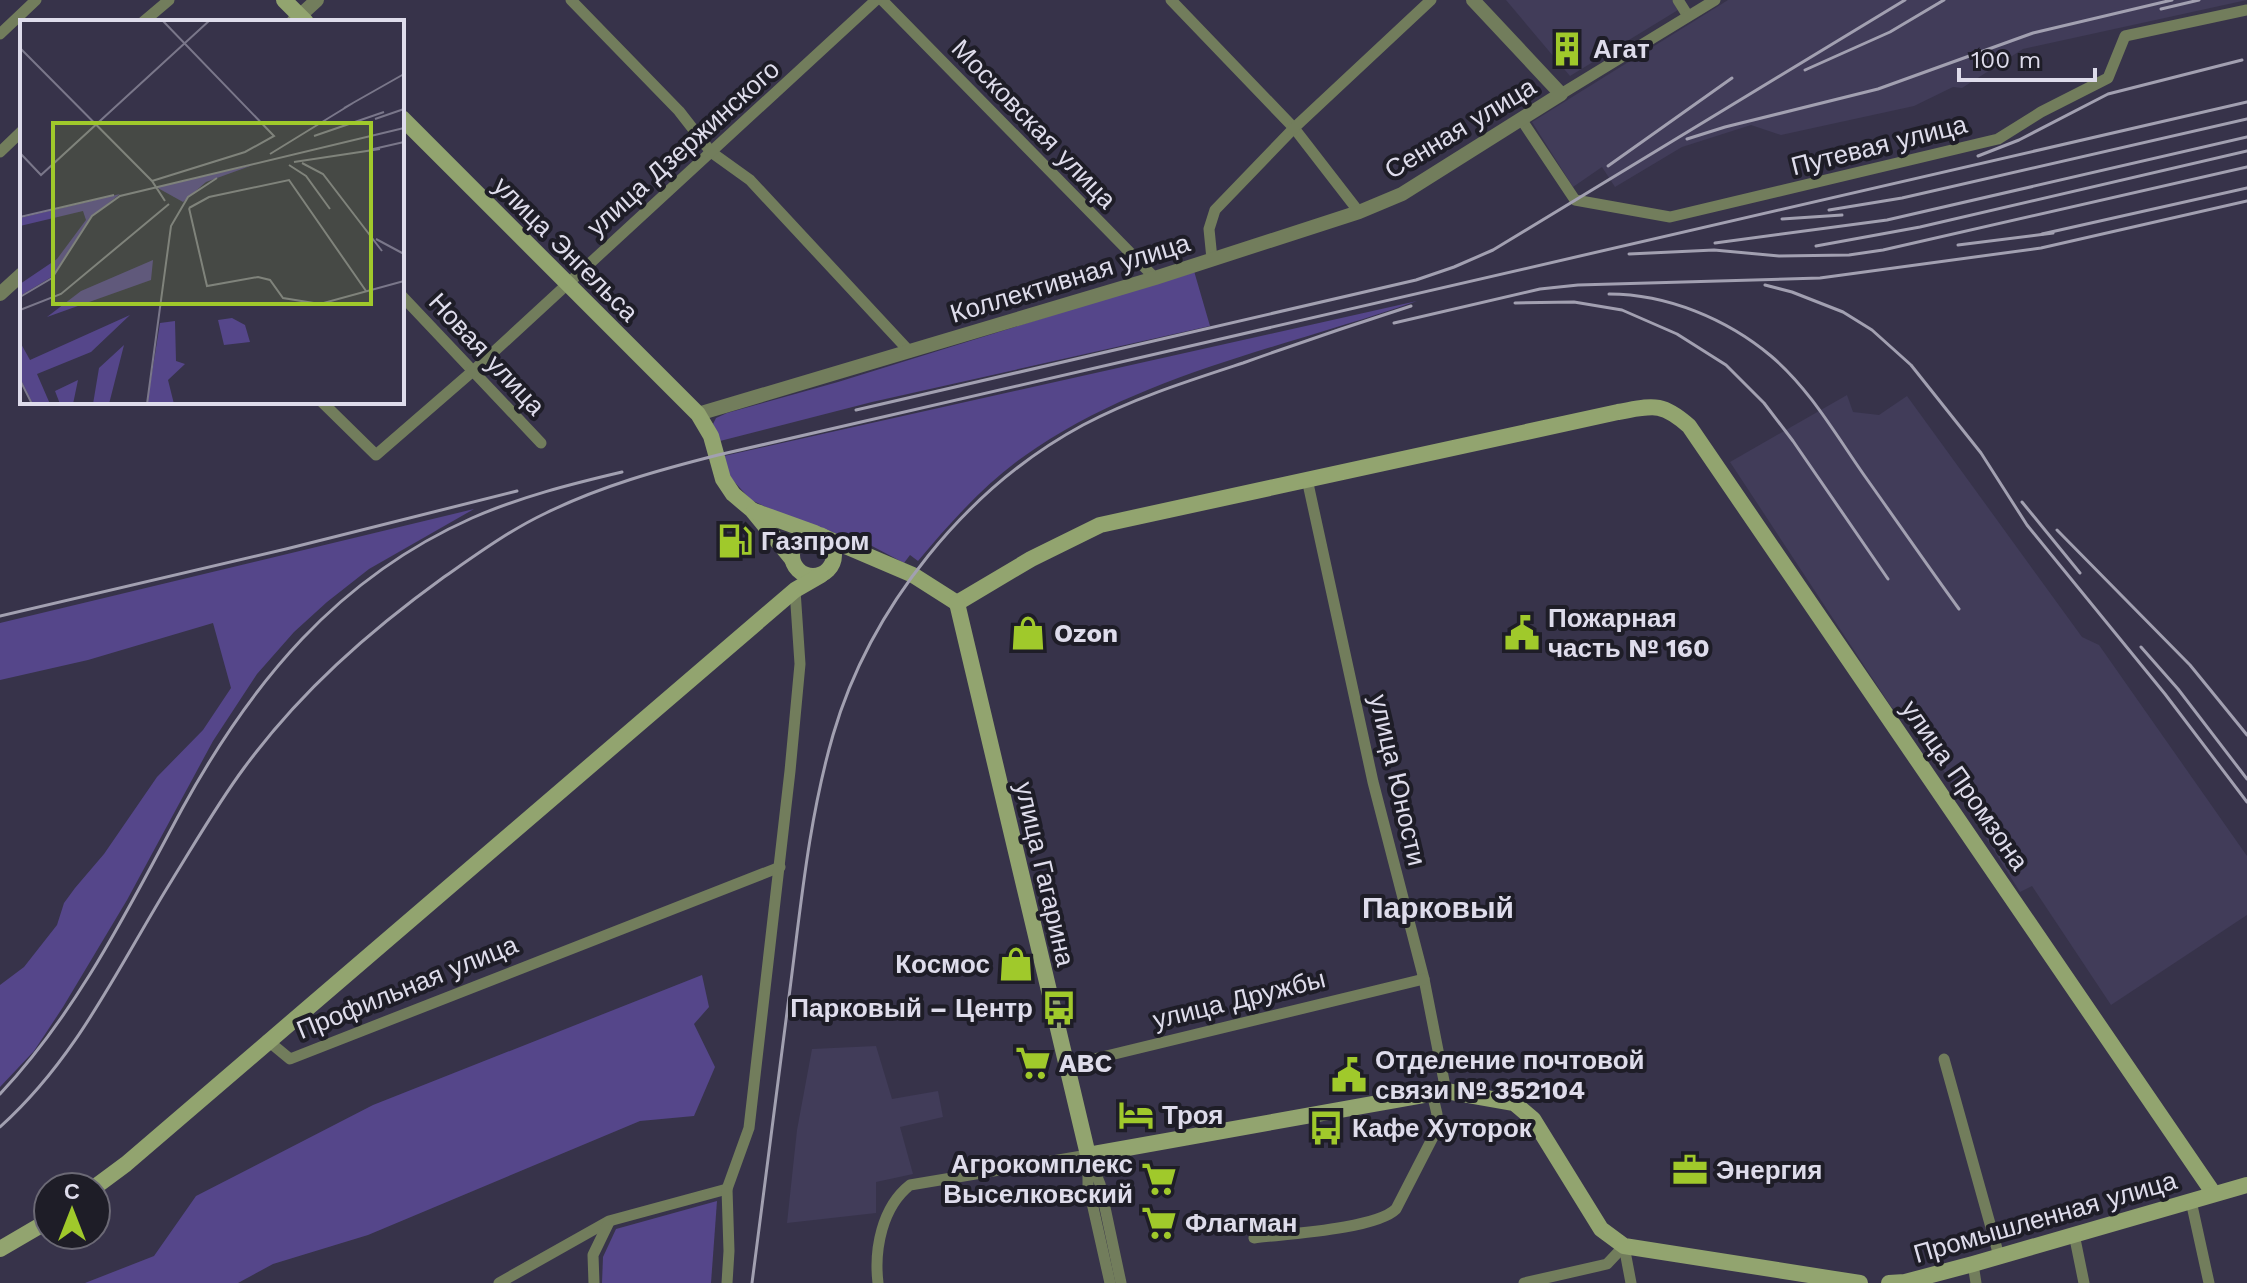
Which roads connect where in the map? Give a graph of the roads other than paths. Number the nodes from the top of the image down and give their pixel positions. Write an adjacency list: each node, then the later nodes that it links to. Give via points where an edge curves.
1 (36, 0): 16 (street)
2 (169, 0): 14 (street)
3 (284, 0): 15 (main road)
4 (317, 0): 15 (street)
5 (571, 0): 23 (street, via 679,111)
6 (879, 0): 23 (street, улица Дзержинского); 27 (street, Московская улица)
7 (1171, 0): 20 (street)
8 (1431, 0): 20 (street, Коллективная улица)
9 (1473, 0): 17 (street)
10 (1678, 0): 13 (street)
11 (1715, 0): 13 (street, Сенная улица)
12 (2247, 10): 18 (street, Путевая улица, via 2125,36 2108,78 1998,139 1670,217 1575,200)
13 (1688, 16): 17 (street, Сенная улица)
14 (145, 20)
15 (300, 20)
16 (0, 34)
17 (1561, 94): 18 (street, Сенная улица)
18 (1521, 119): 24 (street, Сенная улица, via 1402,194)
19 (404, 120): 28 (main road, улица Энгельса)
20 (1294, 128): 24 (street); 25 (street, Коллективная улица, via 1215,210 1209,229)
21 (20, 133): 22 (street)
22 (0, 152)
23 (711, 152): 28 (street, улица Дзержинского); 31 (street, via 750,180)
24 (1359, 212): 25 (street, Сенная улица)
25 (1212, 259): 27 (street, Коллективная улица)
26 (20, 276): 29 (street)
27 (1155, 278): 31 (street, Коллективная улица)
28 (566, 284): 32 (street, улица Дзержинского); 34 (main road, улица Энгельса)
29 (0, 294)
30 (404, 298): 32 (street, Новая улица)
31 (910, 352): 34 (street, Коллективная улица)
32 (474, 370): 33 (street, улица Дзержинского, via 376,455); 35 (street, Новая улица)
33 (324, 404)
34 (698, 414): 37 (main road, via 711,436 723,479)
35 (541, 443)
36 (1307, 479): 43 (main road, via 1100,525); 45 (street, улица Юности, via 1373,782); 54 (main road, улица Промзона, via 1618,412 1670,410 1689,426)
37 (752, 510): 38 (main road); 40 (main road)
38 (822, 536): 39 (main road); 40 (main road, via 799,538 792,549); 41 (main road, via 834,557)
39 (863, 555): 41 (main road); 43 (main road, via 913,575)
40 (794, 564): 41 (main road, via 806,575); 42 (main road)
41 (822, 574): 42 (main road)
42 (795, 590): 44 (street, via 800,664); 46 (main road)
43 (957, 603): 48 (main road, улица Гагарина)
44 (780, 867): 46 (street, Профильная улица, via 290,1059); 53 (street, via 749,1128)
45 (1424, 979): 48 (street, улица Дружбы); 49 (street, улица Юности)
46 (267, 1040): 51 (main road, Профильная улица)
47 (1944, 1059): 62 (street)
48 (1065, 1066): 50 (main road, улица Гагарина)
49 (1439, 1092): 50 (main road); 59 (street, улица Юности, via 1433,1137 1389,1217); 60 (main road, via 1514,1103 1533,1119 1601,1229)
50 (1088, 1155): 67 (street, via 910,1185 887,1214 879,1242); 68 (street, улица Гагарина, via 1088,1185); 69 (street, улица Гагарина, via 1100,1184)
51 (112, 1174)
52 (2247, 1185): 54 (main road, Промышленная улица)
53 (727, 1189): 56 (street); 66 (street)
54 (2214, 1194): 55 (main road, Промышленная улица)
55 (2191, 1201): 58 (main road, Промышленная улица); 76 (street)
56 (609, 1221): 64 (street); 65 (street, via 593,1255)
57 (32, 1230): 61 (main road)
58 (2074, 1234): 62 (main road, Промышленная улица); 75 (street)
59 (1254, 1238)
60 (1624, 1246): 70 (street, via 1607,1264); 71 (street); 72 (main road)
61 (0, 1249)
62 (1999, 1256): 63 (main road, Промышленная улица)
63 (1973, 1264): 73 (main road, Промышленная улица); 74 (street)
64 (499, 1283)
65 (594, 1283)
66 (727, 1283)
67 (878, 1283)
68 (1110, 1283)
69 (1121, 1283)
70 (1524, 1283)
71 (1631, 1283)
72 (1860, 1283)
73 (1889, 1283)
74 (1976, 1283)
75 (2084, 1283)
76 (2209, 1283)

